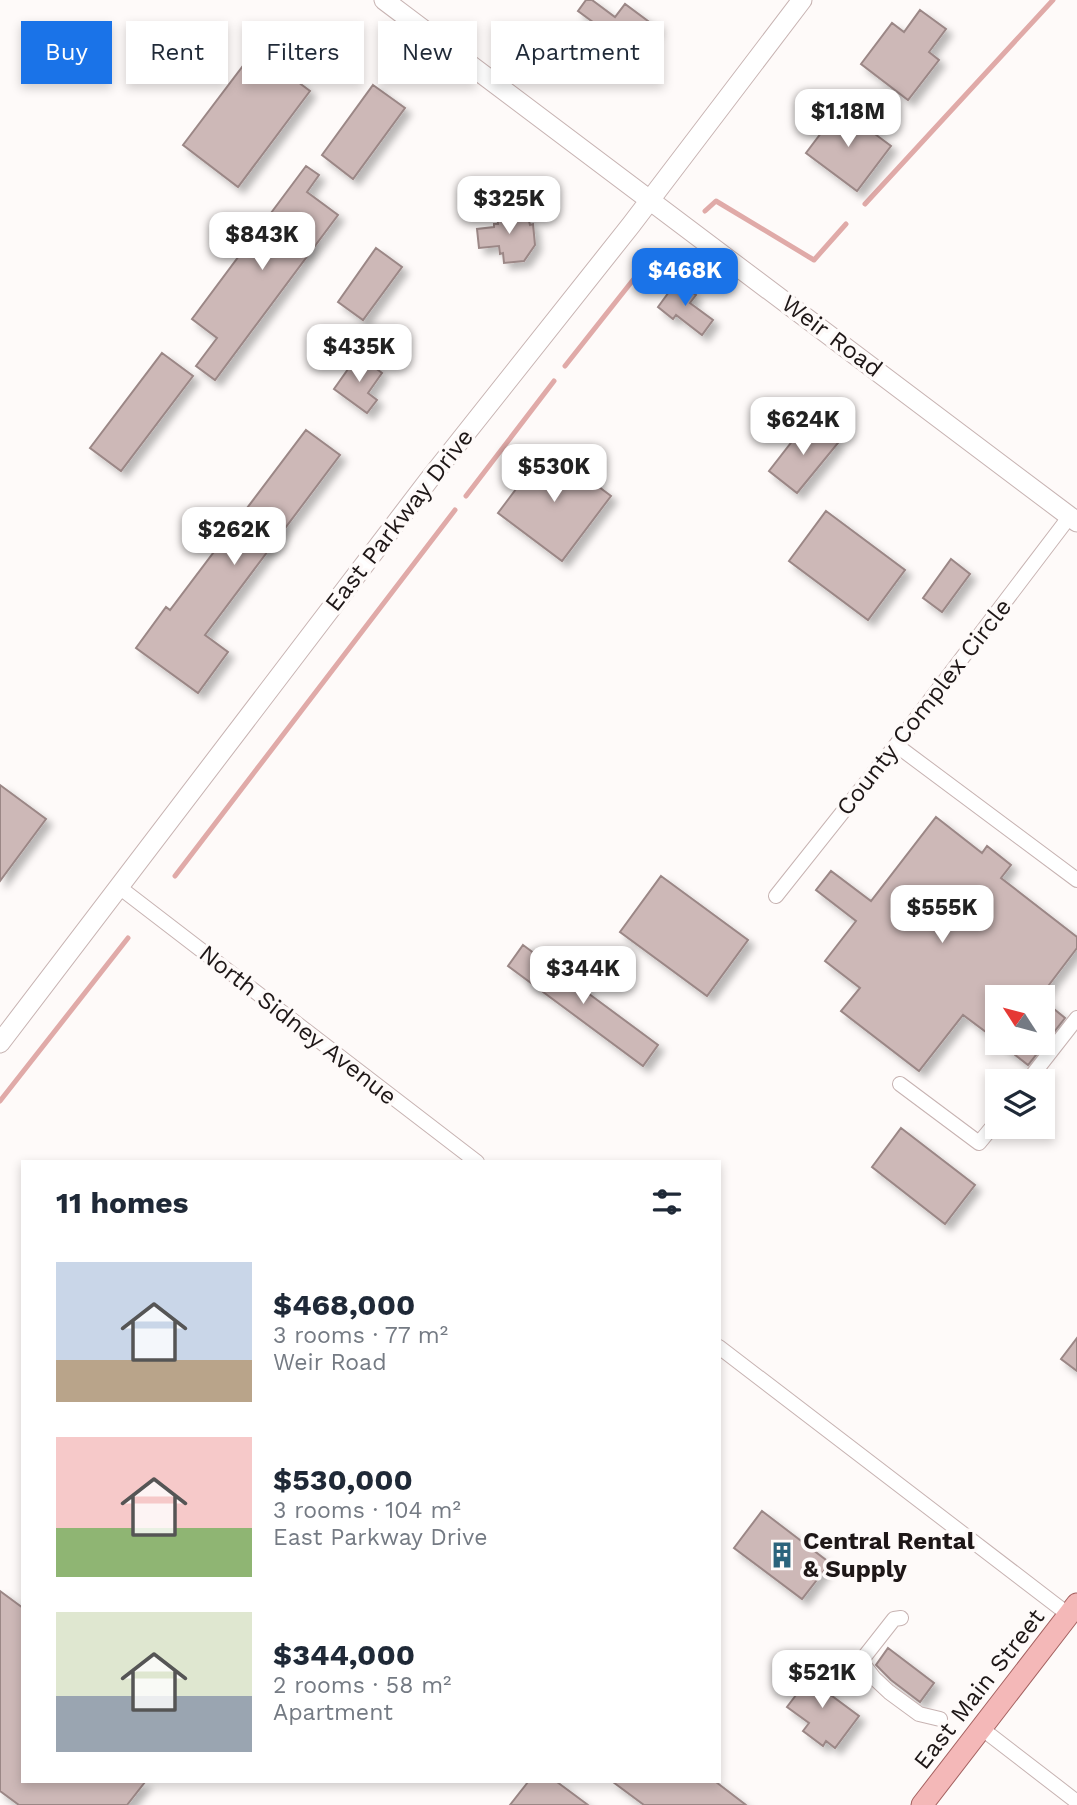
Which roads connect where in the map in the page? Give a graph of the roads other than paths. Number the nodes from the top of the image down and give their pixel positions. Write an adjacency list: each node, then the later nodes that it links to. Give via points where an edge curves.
1 (384, 0): 3 (main road, Weir Road)
2 (802, 0): 3 (main road, East Parkway Drive)
3 (649, 200): 4 (main road, Weir Road); 7 (main road, East Parkway Drive)
4 (1073, 519): 5 (street, County Complex Circle)
5 (896, 745): 6 (street); 8 (street, County Complex Circle)
6 (1077, 880)
7 (119, 887): 10 (main road, East Parkway Drive); 14 (street, North Sidney Avenue)
8 (776, 896)
9 (1077, 1018): 11 (street)
10 (0, 1043)
11 (1037, 1069)
12 (900, 1084): 13 (street, via 979,1143)
13 (985, 1136)
14 (474, 1160)
15 (721, 1349): 16 (street)
16 (1073, 1610): 19 (main road, East Main Street)
17 (901, 1618): 18 (street, via 894,1619 861,1661 888,1692 919,1714)
18 (940, 1719)
19 (981, 1728): 20 (street); 21 (main road, East Main Street)
20 (1077, 1802)
21 (922, 1805)

